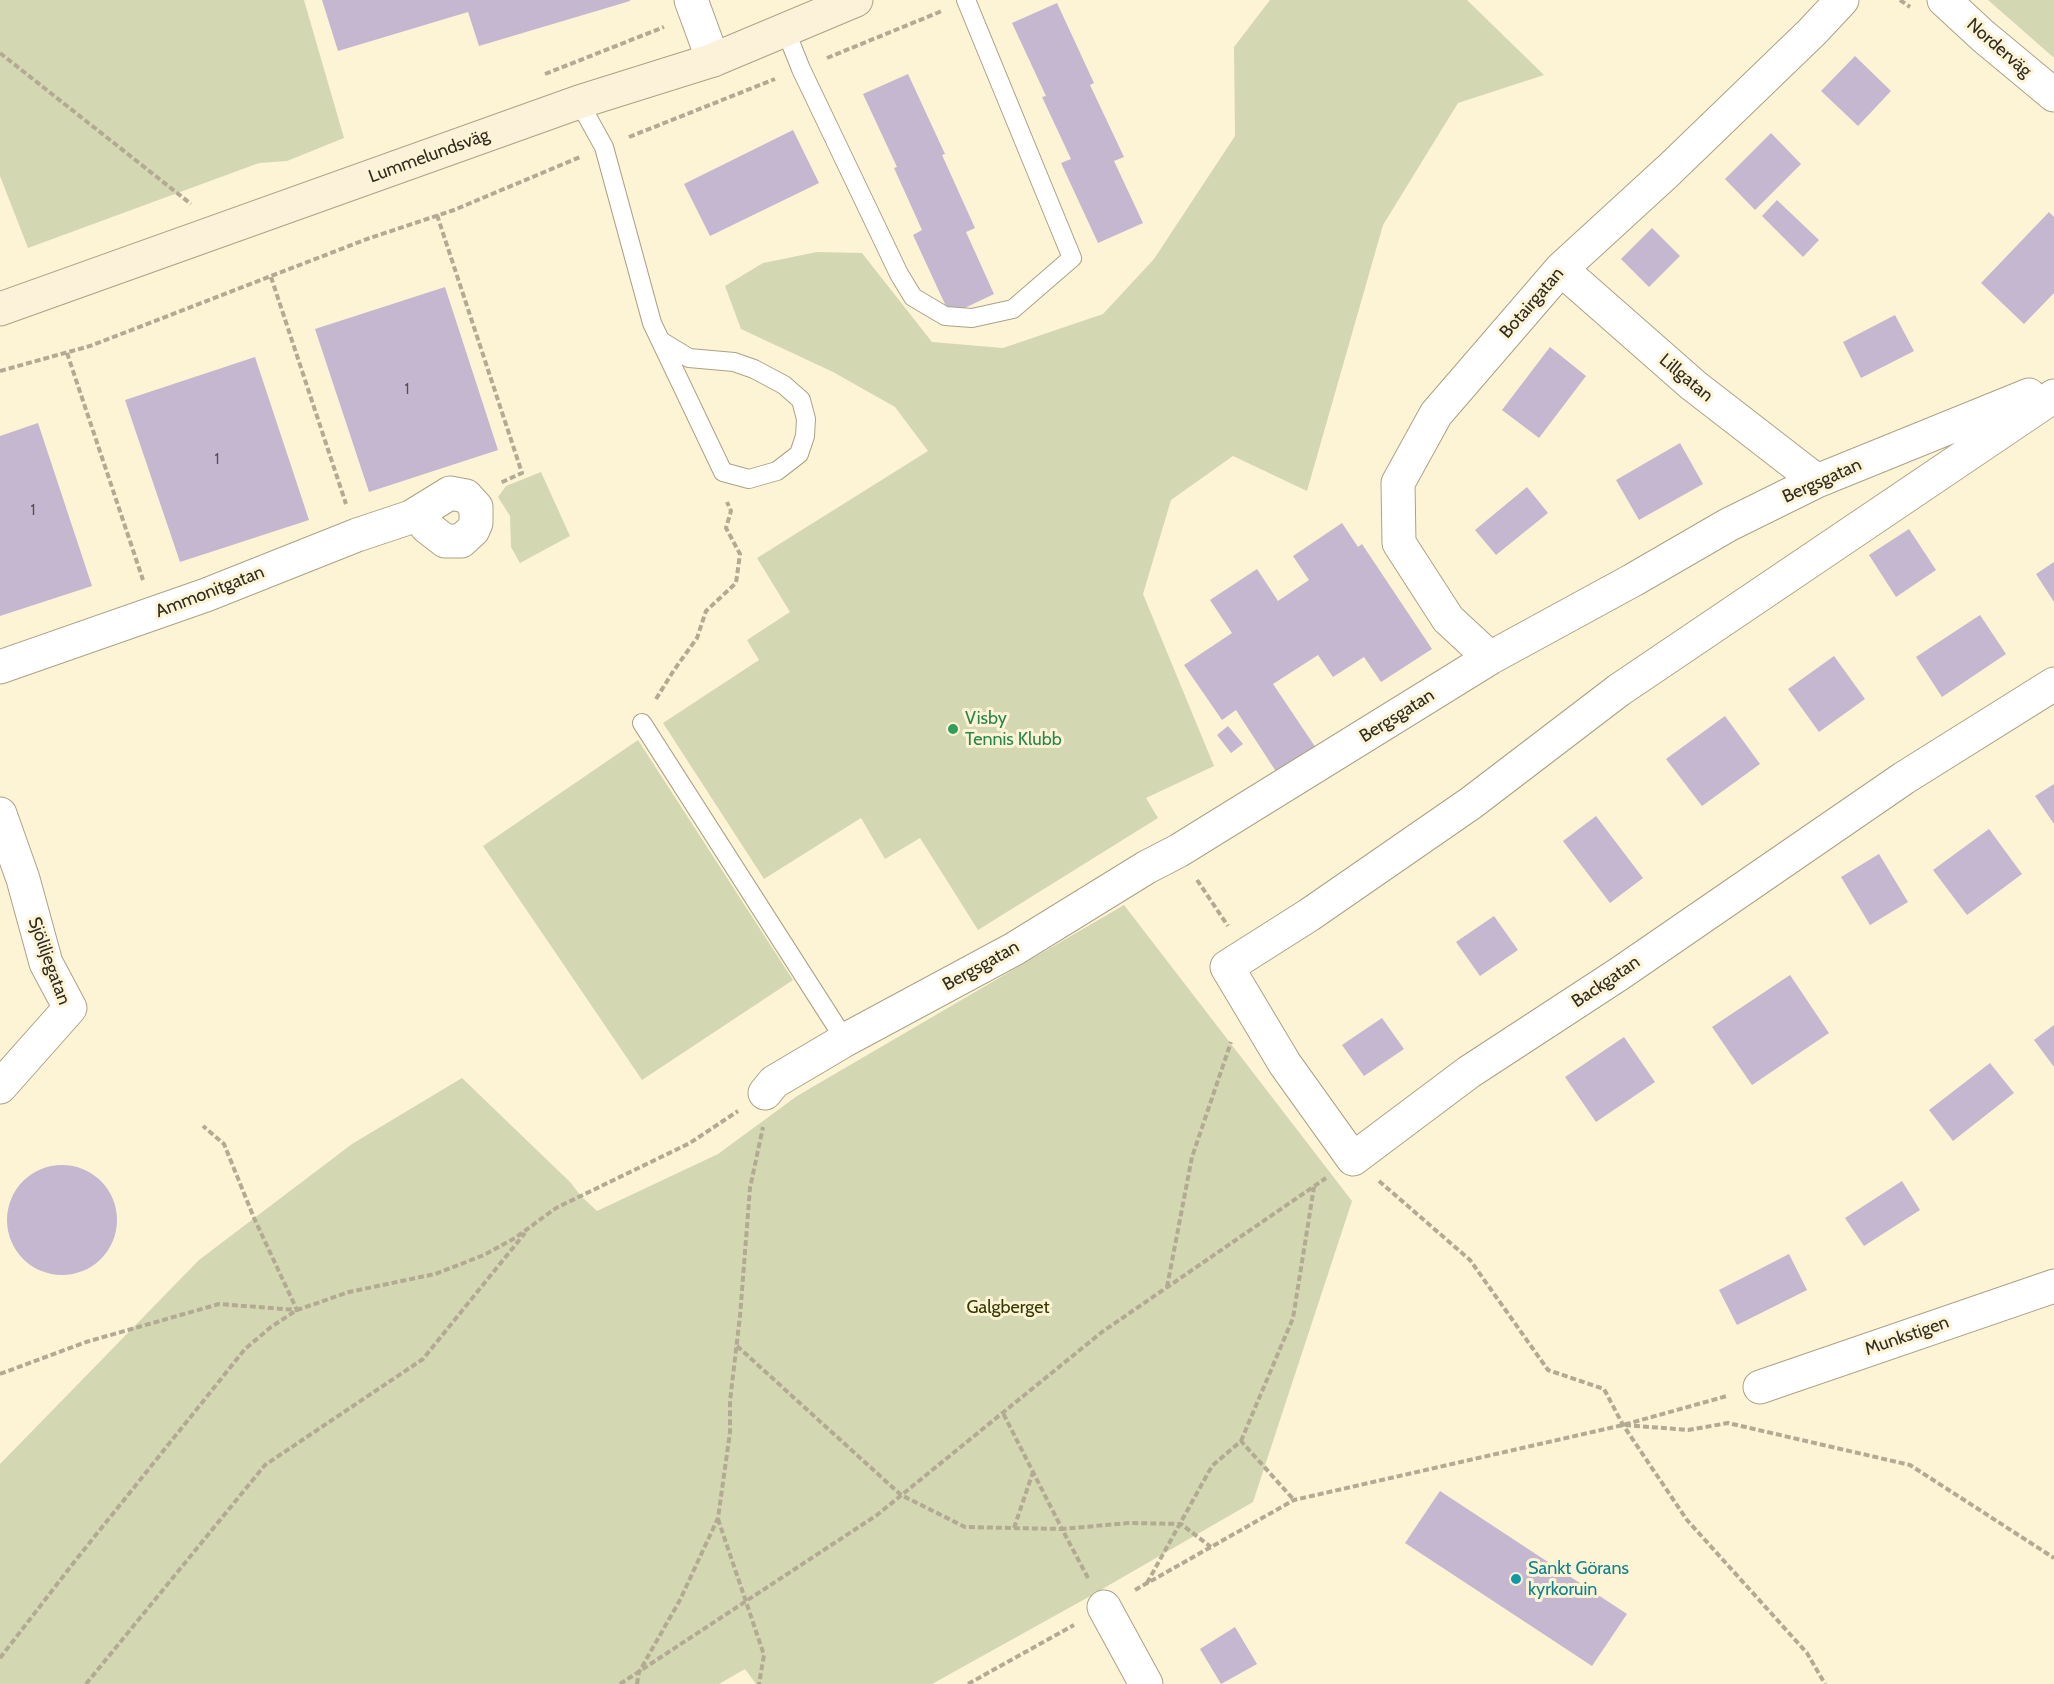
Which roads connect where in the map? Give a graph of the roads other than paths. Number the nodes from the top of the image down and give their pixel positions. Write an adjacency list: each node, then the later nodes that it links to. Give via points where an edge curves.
1 (691, 0): 7 (street)
2 (856, 0): 6 (main road, Lummelundsväg)
3 (966, 0): 6 (lane, via 1072,258 1013,309 972,318 945,316 913,297 801,69)
4 (1842, 0): 10 (street, Botairgatan, via 1669,170)
5 (1944, 0): 8 (street, Norderväg)
6 (786, 29): 7 (main road, Lummelundsväg)
7 (713, 60): 9 (main road, Lummelundsväg)
8 (2054, 95)
9 (579, 102): 11 (main road, Lummelundsväg); 12 (lane, via 604,147 652,323)
10 (1561, 269): 15 (street, Lillgatan, via 1693,385); 17 (street, Botairgatan, via 1436,414 1398,483 1399,543 1448,619)
11 (0, 309)
12 (662, 341): 12 (lane, via 688,358 734,362 783,385 801,400 806,419 799,454 777,471 749,479 723,472)
13 (2054, 384): 15 (street, Bergsgatan)
14 (2054, 396): 19 (street, Backgatan, via 1618,690 1472,802 1309,915 1236,960 1246,999 1285,1064 1353,1159 1469,1072 1904,778)
15 (1817, 481): 17 (street, Bergsgatan, via 1728,525)
16 (476, 507): 18 (street, Ammonitgatan, via 466,496 450,493 418,513 206,595)
17 (1490, 658): 22 (street, Bergsgatan, via 1014,949)
18 (0, 667)
19 (2054, 684)
20 (642, 723): 22 (lane)
21 (0, 814): 23 (street, Sjöliljegatan, via 46,963 70,1008)
22 (845, 1040): 24 (street, Bergsgatan, via 774,1082)
23 (0, 1087)
24 (765, 1093)
25 (2054, 1286): 26 (street, Munkstigen)
26 (1760, 1387)
27 (1104, 1607): 28 (street)
28 (1146, 1684)

